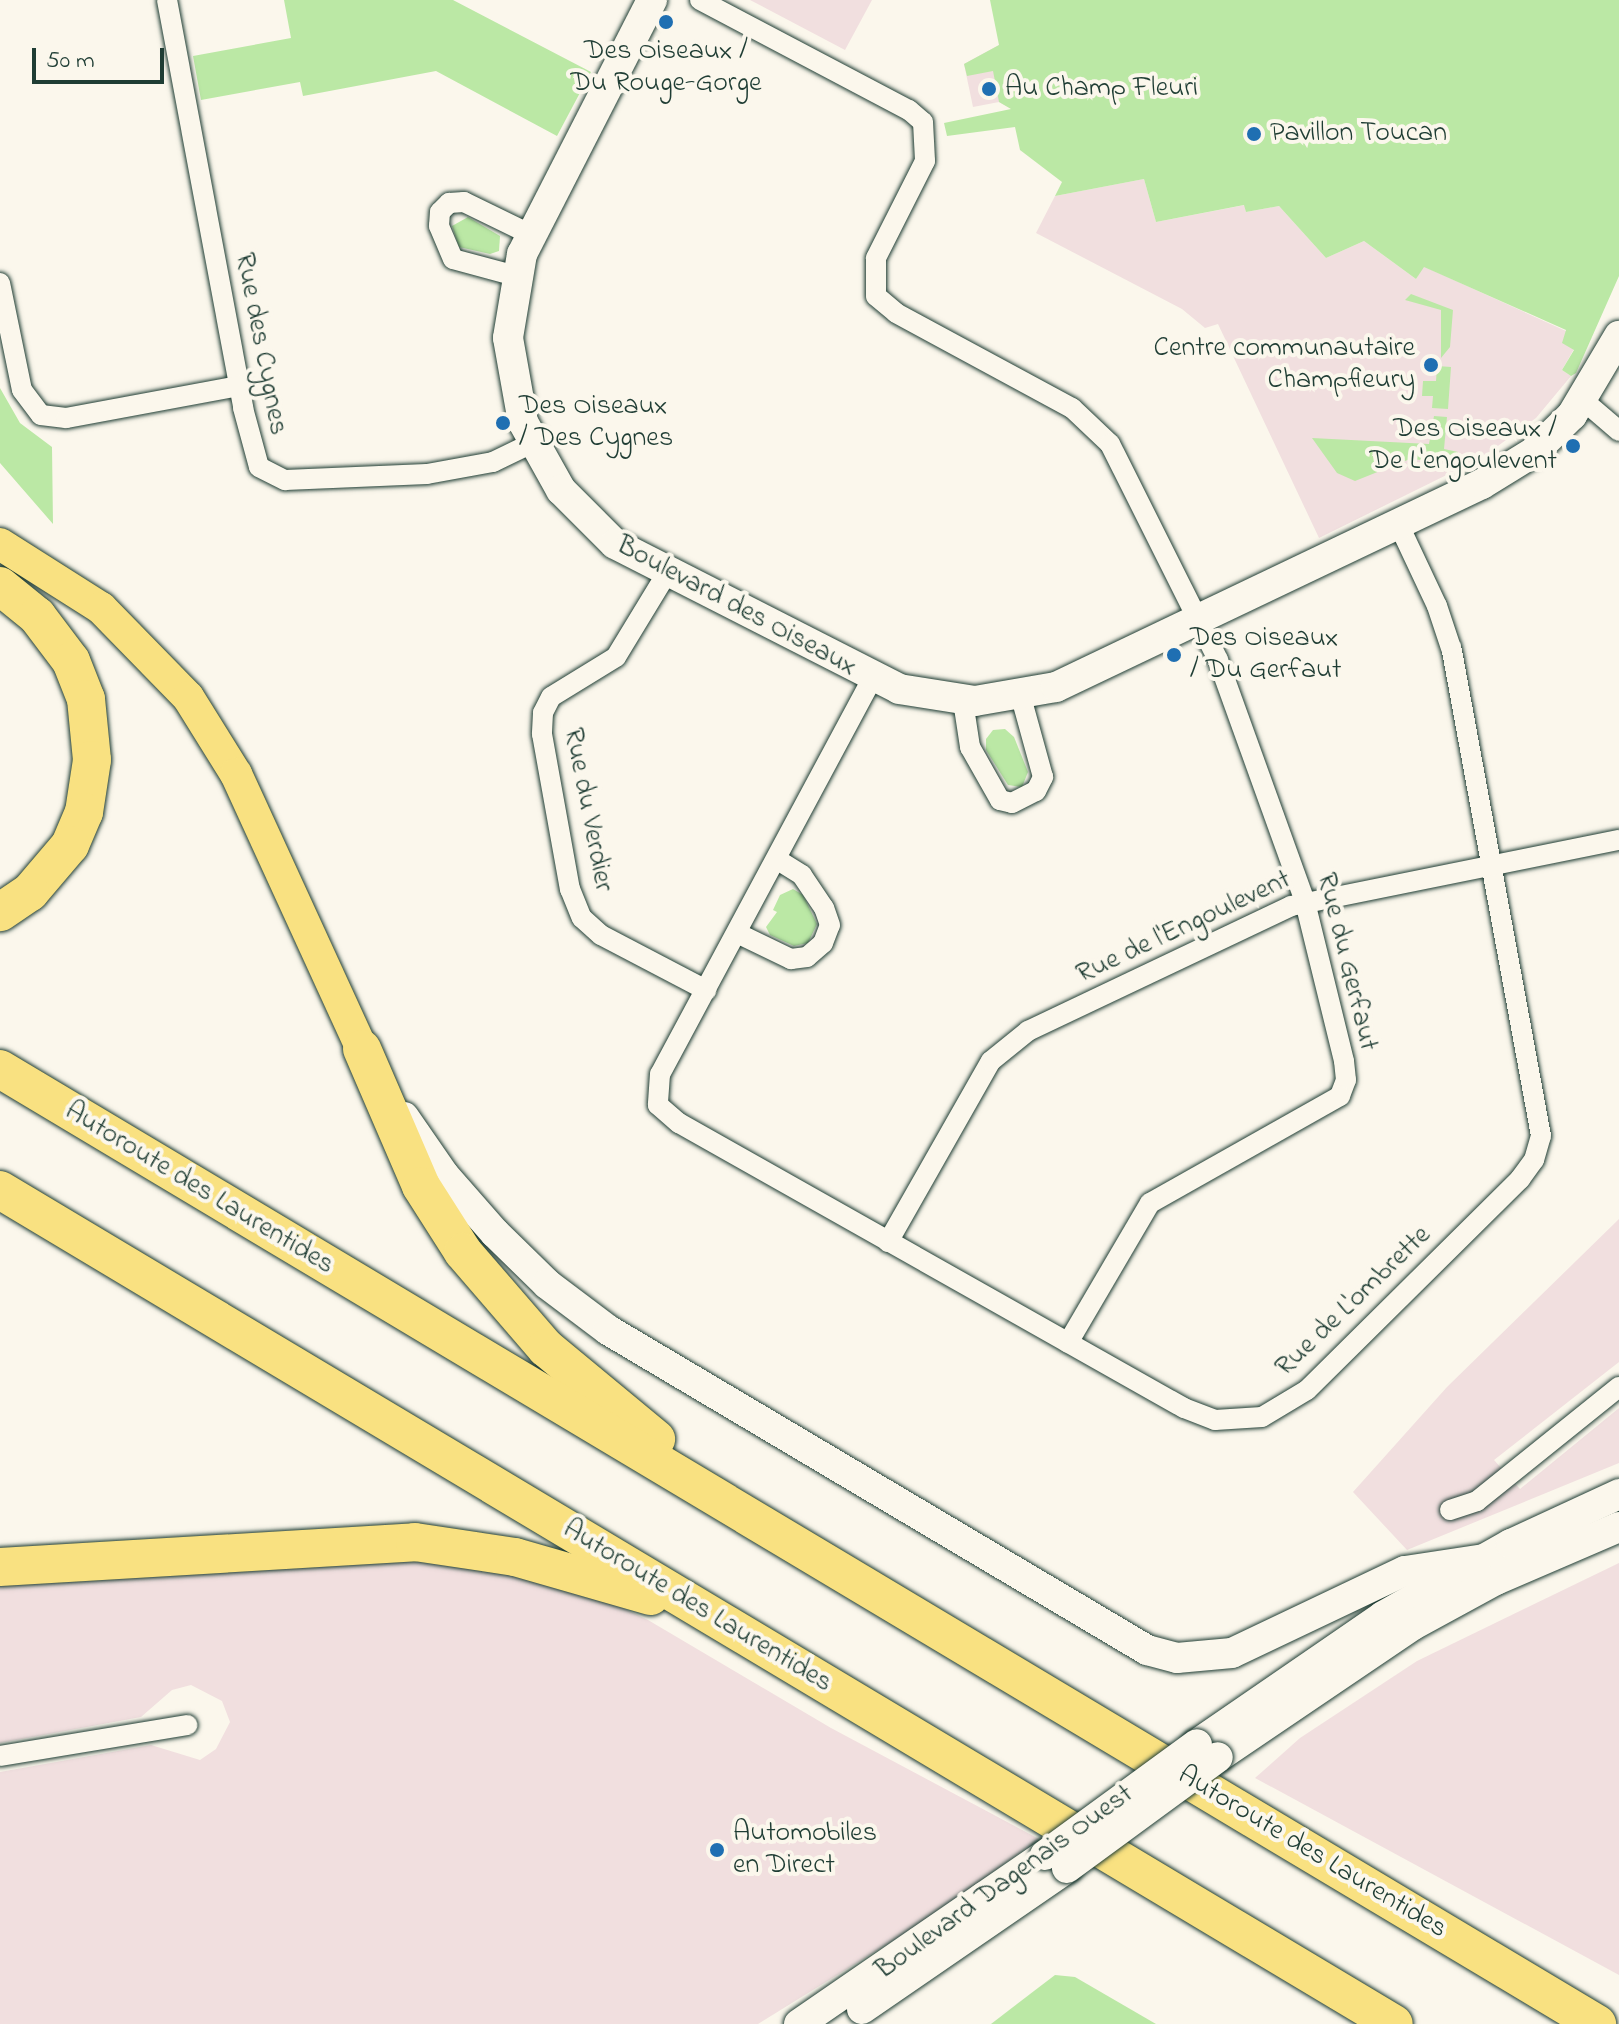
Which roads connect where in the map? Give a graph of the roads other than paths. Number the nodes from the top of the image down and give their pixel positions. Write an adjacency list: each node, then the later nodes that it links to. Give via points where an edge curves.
1 (167, 0): 8 (street, Rue des Cygnes)
2 (652, 0): 4 (main road, Boulevard des Oiseaux)
3 (700, 0): 16 (street, Rue du Gerfaut, via 919,118 927,137 925,161 876,258 876,296 896,313 1064,402 1095,426 1129,475)
4 (530, 234): 5 (main road, Boulevard des Oiseaux); 5 (street, via 464,202 449,203 440,212 439,226 453,259)
5 (516, 276): 11 (main road, Boulevard des Oiseaux, via 509,314 510,370)
6 (0, 283): 8 (street, via 22,390 41,415 66,418)
7 (1619, 336): 9 (main road, Boulevard des Oiseaux)
8 (239, 386): 11 (street, Rue des Cygnes, via 253,457 263,471 279,479 427,474 493,462)
9 (1584, 401): 10 (street); 12 (main road, Boulevard des Oiseaux, via 1514,466)
10 (1619, 431)
11 (532, 443): 14 (main road, Boulevard des Oiseaux, via 549,474 589,522 615,544)
12 (1398, 523): 16 (main road, Boulevard des Oiseaux); 22 (street, Rue de L'ombrette, via 1451,648)
13 (0, 544): 27 (main road, via 101,608 160,664 194,706 236,774)
14 (667, 573): 17 (main road, Boulevard des Oiseaux); 26 (street, Rue du Verdier, via 616,657 551,697 542,734 570,889 582,918 601,935)
15 (0, 586): 24 (highway, via 37,616 71,661 86,699 92,760 88,795 70,845 30,892)
16 (1197, 621): 18 (main road, Boulevard des Oiseaux, via 1087,675); 23 (street, Rue du Gerfaut, via 1218,660)
17 (872, 679): 19 (main road, Boulevard des Oiseaux, via 925,696); 21 (street, Rue de L'ombrette)
18 (1021, 697): 19 (main road, Boulevard des Oiseaux); 19 (street, via 1043,777 1033,794 1012,803 1000,800 970,747)
19 (963, 701)
20 (1619, 840): 22 (street, Rue de l'Engoulevent)
21 (778, 860): 25 (street, Rue de L'ombrette); 25 (street, via 806,879 824,908 830,925 823,943 807,957 791,959)
22 (1492, 865): 23 (street, Rue de l'Engoulevent); 31 (street, Rue de L'ombrette, via 1542,1120 1537,1152 1520,1179 1307,1390 1270,1414 1233,1422 1206,1418)
23 (1305, 902): 30 (street, Rue de l'Engoulevent, via 1243,927 1005,1046 982,1075); 31 (street, Rue du Gerfaut, via 1344,1061 1346,1080 1340,1096 1150,1203)
24 (0, 912)
25 (739, 934): 26 (street, Rue de L'ombrette)
26 (706, 990): 30 (street, Rue de L'ombrette, via 657,1081 660,1109)
27 (362, 1049): 36 (highway, via 421,1186 463,1252 508,1308 621,1412); 37 (main road, via 444,1175 512,1251 569,1301 700,1387 1130,1643 1177,1658 1219,1656 1405,1571)
28 (0, 1069): 36 (highway, Autoroute des Laurentides, via 522,1384)
29 (0, 1190): 39 (highway, Autoroute des Laurentides)
30 (888, 1242): 31 (street, Rue de L'ombrette)
31 (1068, 1343)
32 (1619, 1387): 34 (street, via 1477,1501)
33 (1619, 1494): 37 (main road, Boulevard Dagenais Ouest)
34 (1450, 1510)
35 (1619, 1527): 40 (main road, Boulevard Dagenais Ouest, via 1432,1615)
36 (821, 1557): 47 (highway, Autoroute des Laurentides)
37 (1484, 1559): 40 (main road, Boulevard Dagenais Ouest, via 1383,1616)
38 (0, 1567): 39 (highway, via 415,1542 515,1557)
39 (703, 1612): 46 (highway, Autoroute des Laurentides)
40 (1246, 1723): 43 (main road, Boulevard Dagenais Ouest, bridge)
41 (187, 1725): 42 (street)
42 (0, 1756)
43 (1056, 1862): 44 (main road, Boulevard Dagenais Ouest); 45 (main road, Boulevard Dagenais Ouest)
44 (799, 2024)
45 (837, 2024)
46 (1394, 2024)
47 (1597, 2024)

